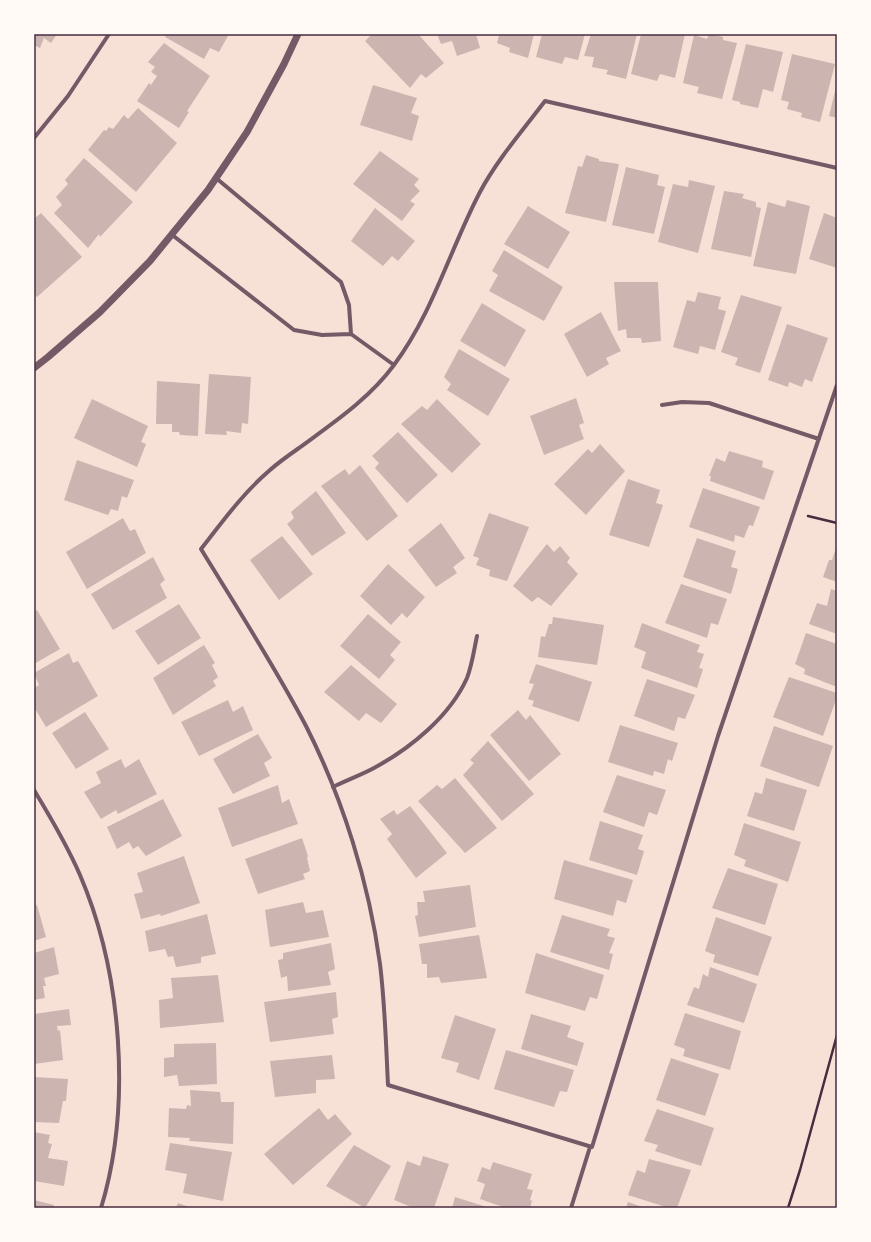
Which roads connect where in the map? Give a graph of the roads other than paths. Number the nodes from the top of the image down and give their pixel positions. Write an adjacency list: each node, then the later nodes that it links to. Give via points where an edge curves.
1 (109, 34): 3 (street, via 68,96)
2 (298, 34): 5 (street, via 247,132)
3 (34, 138)
4 (837, 168): 8 (street, via 545,101 480,192 428,308 415,334)
5 (216, 178): 6 (street); 7 (street, via 341,282 349,305)
6 (171, 234): 7 (street, via 294,330 322,335); 9 (street, via 150,261 100,312)
7 (351, 334): 8 (street)
8 (394, 365): 14 (street, via 355,406 265,474 243,495 201,549 276,672 306,727)
9 (34, 368)
10 (837, 385): 12 (street)
11 (662, 405): 12 (street, via 682,402 709,403)
12 (819, 439): 16 (street, via 718,736 592,1148)
13 (477, 636): 14 (street, via 467,677 455,700 439,719 406,748 374,768)
14 (333, 787): 16 (street, via 351,838 368,900 386,1024 388,1085)
15 (34, 790): 17 (street, via 59,832 80,876 100,932 112,984 118,1036 119,1086 115,1142)
16 (590, 1147): 18 (street)
17 (101, 1208)
18 (571, 1208)

